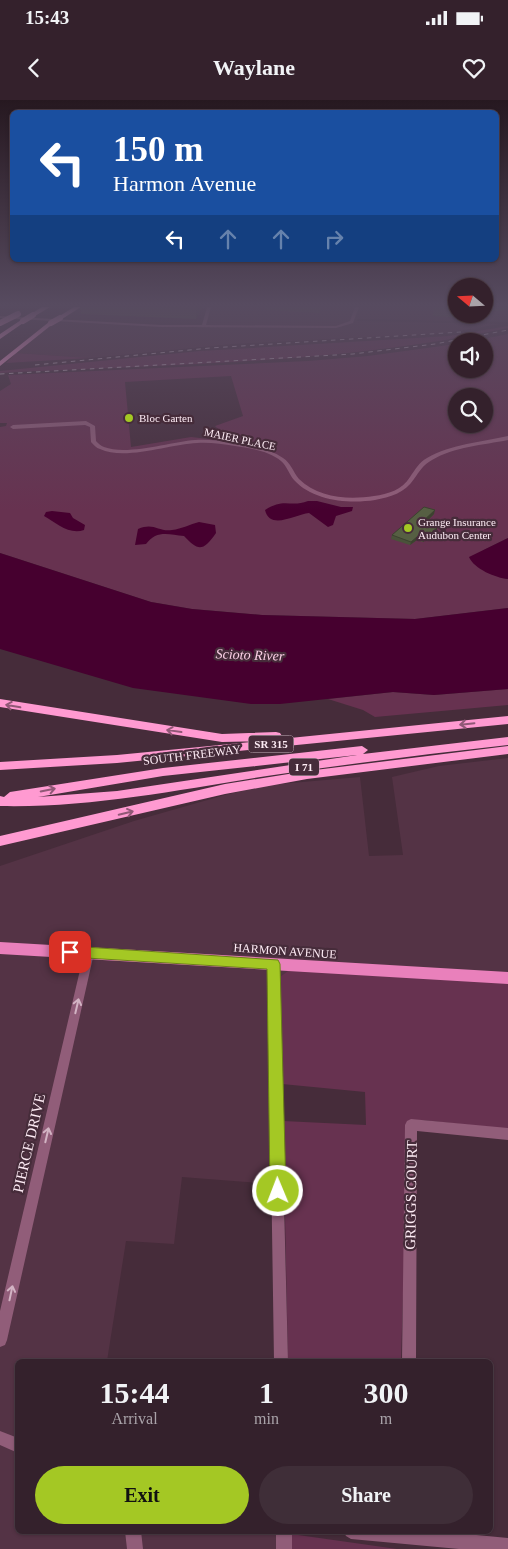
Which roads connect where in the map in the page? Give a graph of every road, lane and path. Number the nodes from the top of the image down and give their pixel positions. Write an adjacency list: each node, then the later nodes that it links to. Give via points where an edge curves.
1 (13, 426): 2 (street, MAIER PLACE, via 86,423 92,426 97,446 114,452 198,440 254,450 285,461 296,479 310,489 324,495 356,500 381,497 400,490 420,466 434,457)
2 (508, 438)
3 (0, 703): 5 (highway, one-way to 3, via 222,738)
4 (508, 720): 5 (highway, SOUTH FREEWAY, one-way to 5)
5 (426, 728): 9 (highway, SOUTH FREEWAY / SR 315)
6 (508, 735): 12 (highway, SOUTH FREEWAY / SR 315, one-way to 6, via 71,785 188,768)
7 (508, 740): 12 (highway, I 71, via 374,756 101,799)
8 (508, 750): 13 (highway, one-way to 8, via 225,789 344,770)
9 (117, 759): 10 (highway, SOUTH FREEWAY / SR 315); 11 (highway)
10 (0, 766)
11 (0, 774)
12 (0, 800)
13 (0, 841)
14 (0, 948): 15 (main road, HARMON AVENUE)
15 (89, 953): 16 (main road, HARMON AVENUE); 19 (street, PIERCE DRIVE, one-way to 15)
16 (273, 964): 17 (main road, HARMON AVENUE); 20 (street)
17 (508, 978)
18 (508, 1134): 21 (street, GRIGGS COURT, via 411,1125)
19 (0, 1340)
20 (281, 1359)
21 (409, 1359)
22 (0, 1438): 23 (street)
23 (15, 1445)
24 (133, 1534): 28 (street)
25 (284, 1534): 29 (street)
26 (407, 1534): 27 (street)
27 (508, 1546)
28 (135, 1549)
29 (284, 1549)

